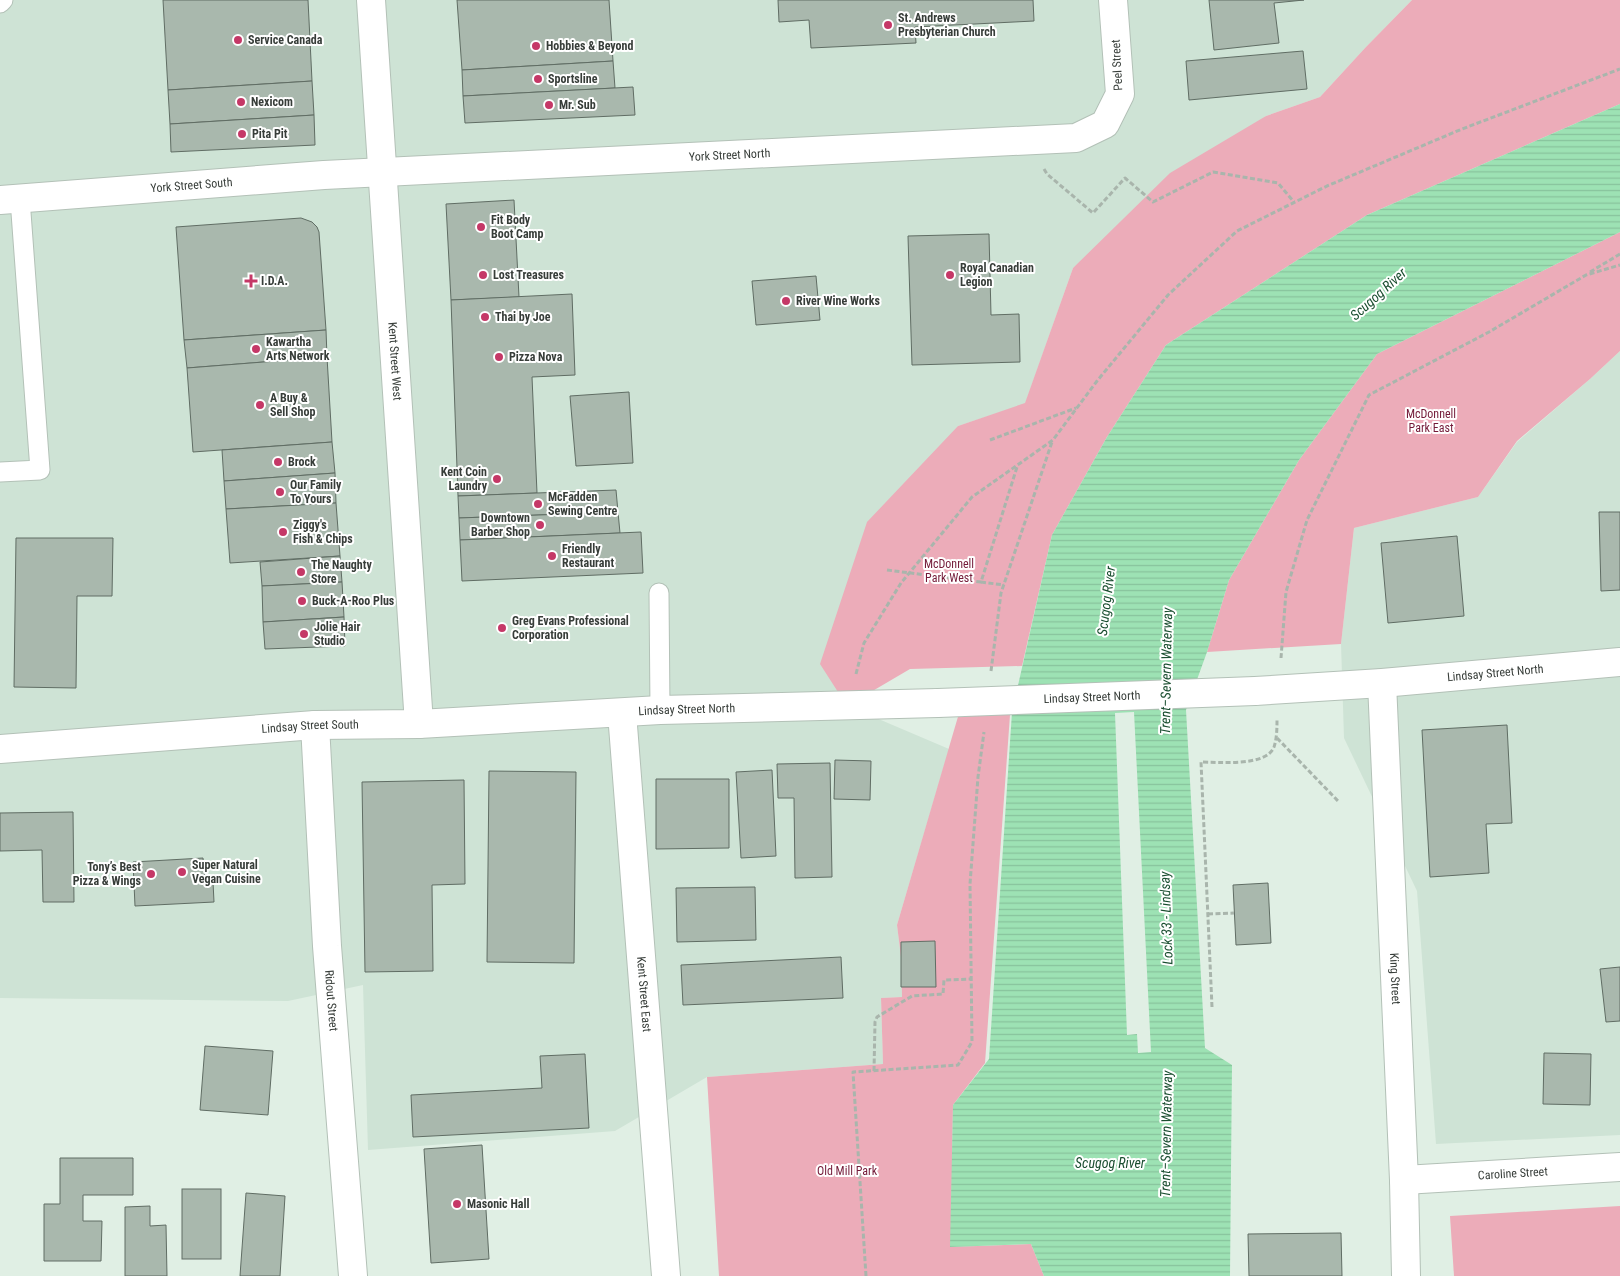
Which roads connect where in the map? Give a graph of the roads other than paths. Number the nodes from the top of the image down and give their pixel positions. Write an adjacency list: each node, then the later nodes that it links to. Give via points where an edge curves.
1 (3, 0): 4 (lane)
2 (371, 0): 6 (street, Kent Street West)
3 (1113, 0): 5 (street, Peel Street, via 1120,94 1105,124)
4 (0, 3)
5 (1076, 138): 6 (street, York Street North)
6 (383, 172): 7 (street, York Street South); 16 (street, Kent Street West)
7 (10, 200): 8 (lane, via 40,470)
8 (0, 472)
9 (660, 592): 14 (lane)
10 (1620, 662): 11 (street, Lindsay Street North)
11 (1586, 664): 12 (street); 13 (street, Lindsay Street North)
12 (1620, 672)
13 (1382, 683): 14 (street, Lindsay Street North, bridge, via 848,706); 20 (street, King Street)
14 (660, 710): 15 (street, Lindsay Street North)
15 (622, 713): 16 (street, Lindsay Street South); 22 (street, Kent Street East)
16 (419, 724): 17 (street, Lindsay Street South)
17 (315, 725): 18 (street, Lindsay Street South); 21 (street, Ridout Street, via 327,946)
18 (0, 749)
19 (1620, 1167): 20 (street, Caroline Street)
20 (1404, 1180): 23 (street, King Street)
21 (353, 1276)
22 (666, 1276)
23 (1406, 1276)

